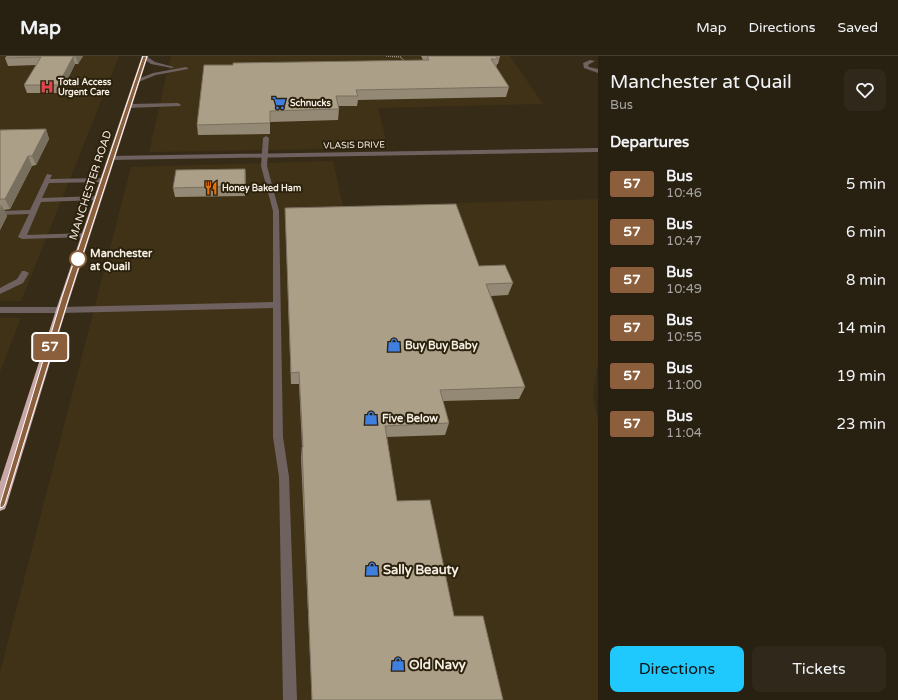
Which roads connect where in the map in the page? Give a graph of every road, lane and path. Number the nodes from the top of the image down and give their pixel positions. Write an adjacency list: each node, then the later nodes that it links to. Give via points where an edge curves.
1 (386, 56): 5 (path, via 401,57)
2 (145, 57): 7 (highway, MANCHESTER ROAD); 7 (lane, via 153,63 186,68 149,74)
3 (590, 58): 4 (street); 6 (street, via 585,64 587,68)
4 (598, 64)
5 (408, 67)
6 (598, 71)
7 (136, 81): 9 (highway, MANCHESTER ROAD)
8 (178, 105): 9 (lane)
9 (128, 106): 13 (highway, MANCHESTER ROAD)
10 (266, 138): 12 (lane)
11 (598, 150): 12 (street, VLASIS DRIVE)
12 (265, 156): 13 (street, VLASIS DRIVE); 22 (lane, via 264,166 276,211)
13 (111, 158): 14 (highway, MANCHESTER ROAD)
14 (104, 180): 15 (highway, MANCHESTER ROAD); 16 (lane, via 48,178)
15 (98, 198): 16 (lane); 19 (highway, MANCHESTER ROAD)
16 (38, 200): 17 (lane)
17 (33, 212): 18 (lane); 19 (lane, via 22,237)
18 (0, 213)
19 (86, 235): 24 (highway, MANCHESTER ROAD)
20 (25, 273): 21 (lane, via 20,281)
21 (0, 291)
22 (277, 305): 24 (lane); 26 (lane, via 278,437 284,477)
23 (0, 310): 24 (street)
24 (62, 310): 25 (highway, MANCHESTER ROAD)
25 (0, 504)
26 (290, 700)

